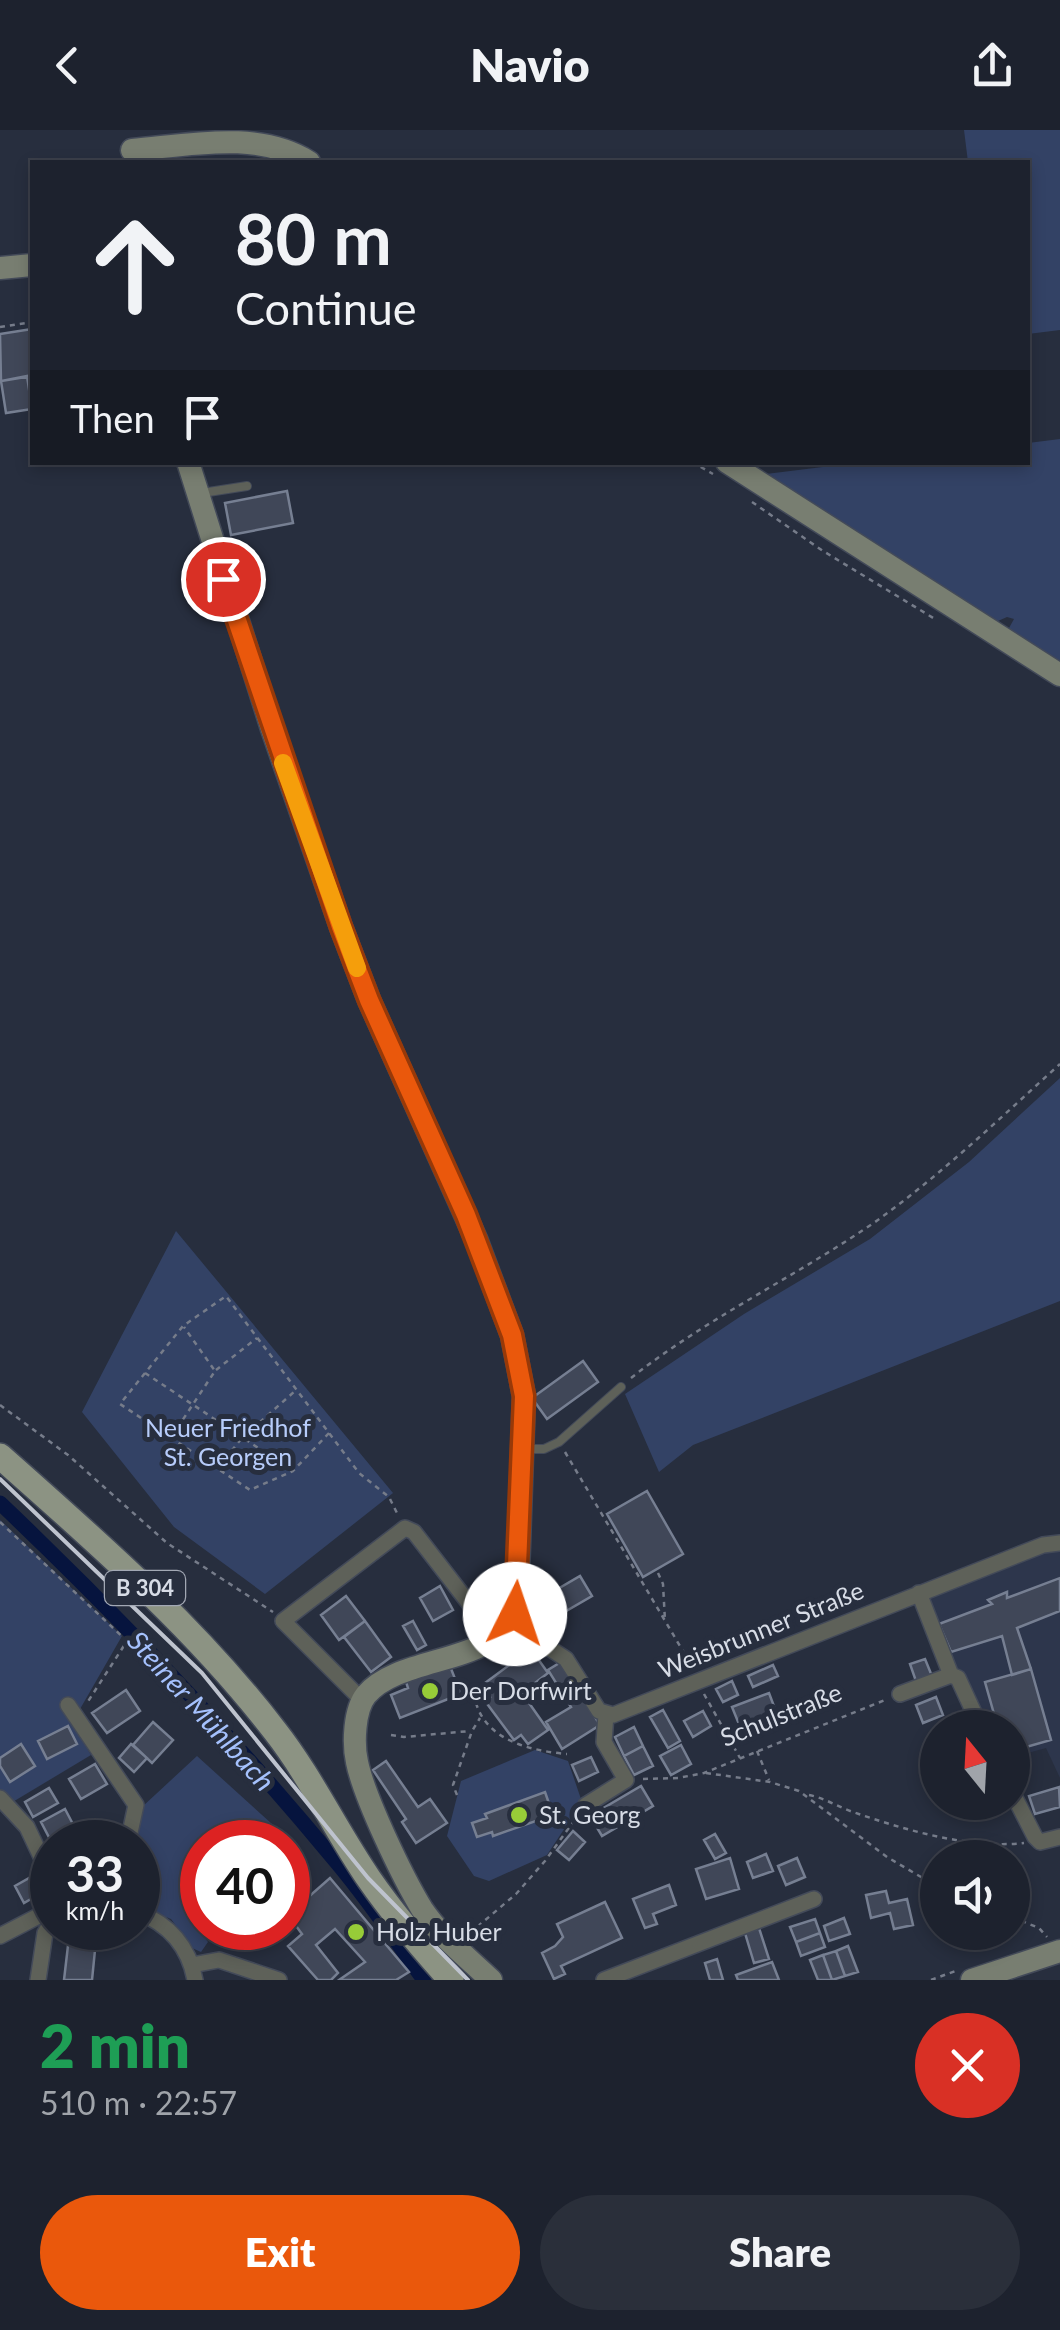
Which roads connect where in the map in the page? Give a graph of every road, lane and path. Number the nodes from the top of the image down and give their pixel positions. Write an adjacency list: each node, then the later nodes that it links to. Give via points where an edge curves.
1 (132, 147): 2 (street, via 250,140)
2 (307, 160)
3 (30, 264): 4 (street)
4 (0, 268)
5 (30, 322): 6 (path)
6 (0, 328)
7 (189, 465): 10 (street)
8 (719, 468): 13 (street)
9 (247, 486): 10 (lane)
10 (197, 494): 27 (street, via 334,911 504,1312 522,1377)
11 (744, 496): 12 (path)
12 (946, 626)
13 (1060, 675)
14 (1060, 1064): 19 (path, via 885,1214)
15 (184, 1326): 16 (path, via 226,1296); 17 (path); 18 (path)
16 (257, 1338): 17 (path); 20 (path)
17 (215, 1371): 21 (path)
18 (144, 1373): 21 (path); 24 (path, via 120,1404)
19 (620, 1387): 26 (lane)
20 (296, 1390): 23 (path); 25 (path)
21 (192, 1404): 24 (path); 25 (path)
22 (0, 1405): 36 (path, via 167,1543)
23 (329, 1433): 30 (path); 32 (path, via 359,1473 388,1496)
24 (171, 1438): 29 (path)
25 (242, 1438): 29 (path); 30 (path)
26 (558, 1442): 27 (lane); 37 (path)
27 (523, 1449): 38 (street, via 517,1604)
28 (0, 1456): 78 (main road, B 304, via 141,1583 233,1680 276,1733 368,1878)
29 (218, 1468): 30 (path, via 250,1490)
30 (293, 1471)
31 (0, 1522): 45 (path, via 127,1641)
32 (405, 1528): 36 (street); 38 (street)
33 (1060, 1544): 35 (street, Weisbrunner Straße, via 1044,1544)
34 (658, 1573): 37 (path)
35 (919, 1593): 39 (street); 40 (street, Weisbrunner Straße)
36 (283, 1621): 42 (street)
37 (665, 1621): 40 (path)
38 (503, 1630): 42 (street, via 461,1654 400,1673); 46 (street, via 566,1659)
39 (951, 1675): 41 (street); 44 (street)
40 (699, 1681): 46 (street, Weisbrunner Straße); 52 (path)
41 (900, 1694): 50 (path, Schulstraße)
42 (362, 1700): 72 (street, via 356,1749 362,1778 422,1908)
43 (476, 1704): 47 (path)
44 (972, 1710)
45 (72, 1712): 60 (street, via 136,1804)
46 (606, 1714): 54 (street, via 604,1742)
47 (480, 1718): 48 (path); 51 (path, via 514,1742)
48 (472, 1731): 49 (path); 56 (path, via 453,1785)
49 (391, 1735)
50 (757, 1751): 52 (path, Schulstraße); 55 (path)
51 (567, 1754)
52 (740, 1758): 53 (path, Schulstraße)
53 (704, 1773): 54 (path, Schulstraße); 55 (path)
54 (626, 1780): 59 (street)
55 (770, 1782): 57 (path)
56 (458, 1795)
57 (805, 1795): 64 (path, via 980,1844); 65 (path)
58 (0, 1798): 62 (street)
59 (586, 1805): 72 (path, via 516,1894)
60 (133, 1820)
61 (1028, 1820): 64 (street)
62 (30, 1833)
63 (1060, 1837): 64 (street)
64 (1040, 1842)
65 (920, 1876)
66 (814, 1899): 75 (street)
67 (30, 1920): 70 (street)
68 (1030, 1924): 71 (path)
69 (160, 1925): 74 (street, via 174,1933)
70 (0, 1936)
71 (1054, 1945): 81 (street)
72 (455, 1946): 79 (street)
73 (42, 1950): 76 (street)
74 (194, 1973): 77 (street, via 219,1960)
75 (638, 1974): 80 (street)
76 (38, 1980)
77 (280, 1980)
78 (450, 1980)
79 (492, 1980)
80 (604, 1980)
81 (972, 1980)

